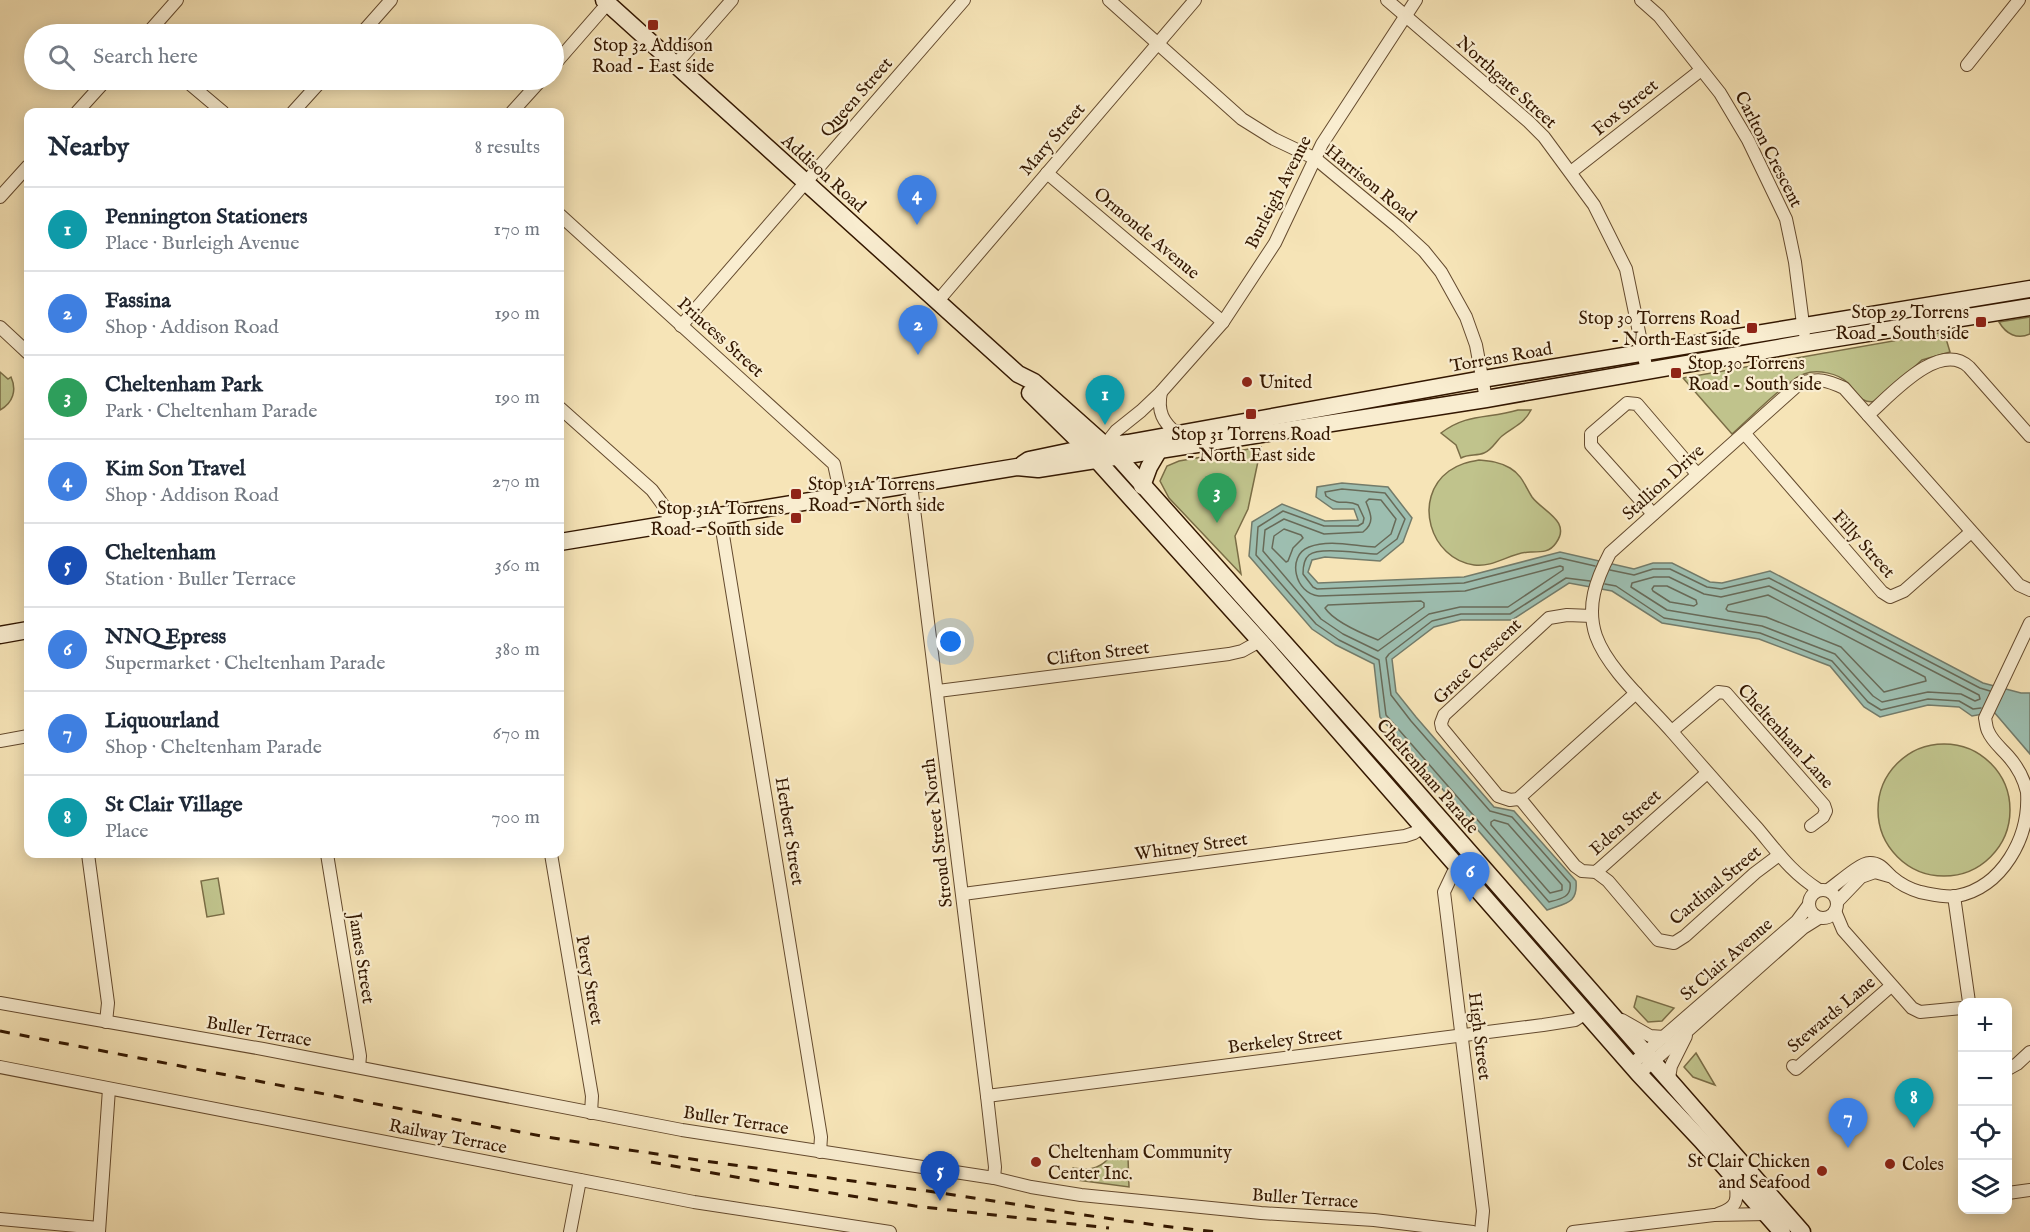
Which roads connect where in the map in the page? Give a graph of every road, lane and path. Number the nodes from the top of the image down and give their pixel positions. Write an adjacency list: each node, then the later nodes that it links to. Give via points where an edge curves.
1 (177, 0): 13 (street)
2 (391, 0): 14 (street)
3 (732, 0): 17 (street)
4 (964, 0): 32 (street, Queen Street)
5 (1109, 0): 15 (street, Harrison Road)
6 (1195, 0): 15 (street, Mary Street)
7 (1387, 0): 12 (street, Northgate Street)
8 (1416, 0): 12 (street, Burleigh Avenue)
9 (1641, 0): 19 (street, Carlton Crescent, via 1659,16)
10 (2019, 0): 18 (street)
11 (606, 2): 16 (street); 17 (main road, Addison Road)
12 (1406, 17): 28 (street, Burleigh Avenue); 30 (street, Northgate Street, via 1529,122)
13 (156, 24)
14 (370, 24)
15 (1157, 44): 28 (street, Harrison Road, via 1242,119); 31 (street, Mary Street)
16 (564, 53)
17 (676, 64): 32 (main road, Addison Road)
18 (1967, 65)
19 (1701, 70): 30 (street, Fox Street); 41 (street, Carlton Crescent, via 1733,112 1781,206 1792,246)
20 (97, 90): 24 (street)
21 (196, 90): 25 (street)
22 (312, 90): 26 (street)
23 (532, 90): 27 (street)
24 (80, 108)
25 (218, 108)
26 (296, 108)
27 (516, 108)
28 (1316, 159): 38 (street, Burleigh Avenue, via 1275,243); 46 (street, Harrison Road, via 1398,227 1441,272 1466,317)
29 (24, 170): 33 (street)
30 (1571, 172): 43 (street, Northgate Street, via 1594,205 1626,269)
31 (1047, 173): 36 (street, Mary Street); 38 (street, Ormonde Avenue)
32 (806, 182): 36 (main road, Addison Road); 39 (street, Queen Street)
33 (0, 197)
34 (564, 219): 39 (street, Princess Street)
35 (2030, 289): 41 (main road, Torrens Road)
36 (937, 302): 45 (main road, Addison Road)
37 (2030, 307): 41 (main road, Torrens Road)
38 (1223, 322): 47 (street, Burleigh Avenue)
39 (681, 326): 62 (street, Princess Street, via 834,464)
40 (0, 327): 42 (street)
41 (1805, 335): 43 (main road, Torrens Road); 44 (main road, Torrens Road)
42 (24, 348)
43 (1643, 353): 44 (street, Northgate Street); 46 (main road, Torrens Road)
44 (1647, 371): 49 (main road, Torrens Road)
45 (1018, 374): 57 (main road, Addison Road, via 1034,382); 58 (main road, Addison Road, via 1027,389)
46 (1483, 379): 48 (main road, Torrens Road); 49 (street, Harrison Road)
47 (1161, 392): 54 (street, via 1159,412); 57 (street, Burleigh Avenue, via 1116,431)
48 (1384, 397): 51 (main road, via 1392,399); 54 (main road, Torrens Road)
49 (1486, 399): 51 (main road, Torrens Road)
50 (564, 412): 65 (street, via 652,490 666,509)
51 (1392, 414): 56 (main road, Torrens Road)
52 (1868, 416): 53 (street, Stallion Drive, via 1844,388 1826,380 1813,380 1800,383); 55 (street, via 1924,367 1940,360 1958,360 1965,363); 66 (street, Stallion Drive)
53 (1744, 434): 59 (street, Stallion Drive); 66 (street, Filly Street, via 1890,597 1904,591)
54 (1177, 435): 57 (main road, Torrens Road)
55 (2030, 436)
56 (1159, 450): 57 (main road, Torrens Road); 61 (main road)
57 (1111, 451): 58 (main road, Torrens Road); 61 (main road, Cheltenham Parade)
58 (1090, 454): 60 (main road, Torrens Road, via 1038,469 1017,467); 73 (main road, Cheltenham Parade)
59 (1697, 474): 63 (street, Stallion Drive); 63 (street, via 1637,404 1627,403 1591,434 1591,445)
60 (911, 485): 62 (main road, Torrens Road); 74 (street, Stroud Street North)
61 (1142, 486): 84 (main road, Cheltenham Parade)
62 (842, 496): 64 (main road, Torrens Road)
63 (1653, 514): 69 (street, Stallion Drive, via 1610,554 1599,576)
64 (720, 517): 65 (main road, Torrens Road); 121 (street, Herbert Street, via 821,1137)
65 (670, 525): 67 (main road, Torrens Road)
66 (1971, 532): 68 (street, Stallion Drive, via 2019,585)
67 (564, 541)
68 (2030, 590)
69 (1592, 616): 75 (street, Stallion Drive, via 1597,638 1609,659); 81 (street, Grace Crescent, via 1549,618 1444,715 1442,728 1498,796)
70 (2030, 623): 80 (street, via 1985,718 1993,741 2021,775)
71 (24, 631): 72 (main road)
72 (0, 635)
73 (1260, 641): 74 (street, Clifton Street, via 1229,654); 83 (main road, Cheltenham Parade)
74 (938, 691): 94 (street, Stroud Street North)
75 (1636, 693): 76 (street, Stallion Drive); 81 (street)
76 (1672, 731): 79 (street, Stallion Drive); 82 (street, Cheltenham Lane, via 1718,692 1726,693 1824,804 1823,817)
77 (24, 737): 78 (street)
78 (0, 741)
79 (1707, 773): 85 (street, Stallion Drive); 90 (street, Eden Street)
80 (2029, 794): 95 (street, via 2026,828 2009,863 1980,888)
81 (1518, 799): 90 (street, Eden Street, via 1575,866)
82 (1811, 826)
83 (1423, 827): 89 (main road, Cheltenham Parade); 94 (street, Whitney Street, via 1405,836)
84 (1472, 855): 89 (street, High Street); 104 (main road, Cheltenham Parade)
85 (1779, 855): 90 (street, Cardinal Street, via 1674,943 1658,940); 91 (street, Stallion Drive)
86 (89, 858): 106 (street, via 108,1003)
87 (328, 858): 115 (street, James Street)
88 (552, 858): 120 (street, Percy Street, via 592,1096)
89 (1458, 867): 105 (main road, Cheltenham Parade); 108 (street, High Street, via 1444,892)
90 (1596, 872)
91 (1799, 877): 93 (street, Stallion Drive); 96 (street, Stallion Drive)
92 (1893, 878): 93 (street, via 1876,864 1865,864); 95 (street, via 1920,892); 97 (street, via 1869,874 1852,885)
93 (1823, 890): 96 (street, via 1812,894); 97 (street, via 1834,895)
94 (963, 894): 119 (street, Stroud Street North)
95 (1954, 896): 101 (street)
96 (1809, 902): 98 (street, via 1811,913); 109 (street, St Clair Avenue, via 1801,917)
97 (1836, 907): 98 (street, via 1830,916); 99 (street)
98 (1821, 918): 99 (street); 107 (street, St Clair Avenue, via 1803,928)
99 (1843, 930): 100 (street)
100 (1891, 986): 103 (street, via 1920,1012); 112 (street, Stewards Lane, via 1796,1069)
101 (1968, 998)
102 (0, 1003): 106 (street, Buller Terrace)
103 (1958, 1008)
104 (1609, 1011): 109 (street, via 1650,1036); 111 (main road, Cheltenham Parade)
105 (1586, 1012): 108 (street, Berkeley Street, via 1575,1020); 116 (main road, Cheltenham Parade)
106 (106, 1022): 115 (street, Buller Terrace)
107 (1691, 1027): 111 (street, St Clair Avenue); 117 (street, St Clair Avenue)
108 (1461, 1036): 119 (street, Berkeley Street); 134 (street, High Street, via 1483,1212)
109 (1664, 1037): 111 (street, St Clair Avenue)
110 (2030, 1052): 113 (street)
111 (1650, 1057): 116 (street, St Clair Avenue); 117 (main road, Cheltenham Parade)
112 (1793, 1066)
113 (2012, 1066)
114 (0, 1067): 118 (street, Railway Terrace)
115 (359, 1067): 120 (street, Buller Terrace)
116 (1635, 1070): 123 (main road, Cheltenham Parade)
117 (1668, 1078): 137 (main road, Cheltenham Parade)
118 (109, 1089): 124 (street, Railway Terrace); 130 (street)
119 (987, 1096): 122 (street, Stroud Street North)
120 (591, 1113): 121 (street, Buller Terrace)
121 (820, 1152): 122 (street, Buller Terrace)
122 (994, 1178): 133 (street, Buller Terrace, via 1081,1195)
123 (1734, 1178): 127 (main road, Cheltenham Parade); 128 (street, via 1734,1204 1730,1210)
124 (580, 1180): 131 (street); 132 (street, Railway Terrace)
125 (2030, 1190): 126 (street)
126 (2012, 1192)
127 (1767, 1214): 128 (street); 136 (main road, Cheltenham Parade)
128 (1714, 1215): 135 (street)
129 (0, 1219): 130 (street)
130 (99, 1230)
131 (570, 1232)
132 (890, 1232)
133 (1473, 1232)
134 (1481, 1232)
135 (1573, 1232)
136 (1782, 1232)
137 (1802, 1232)

